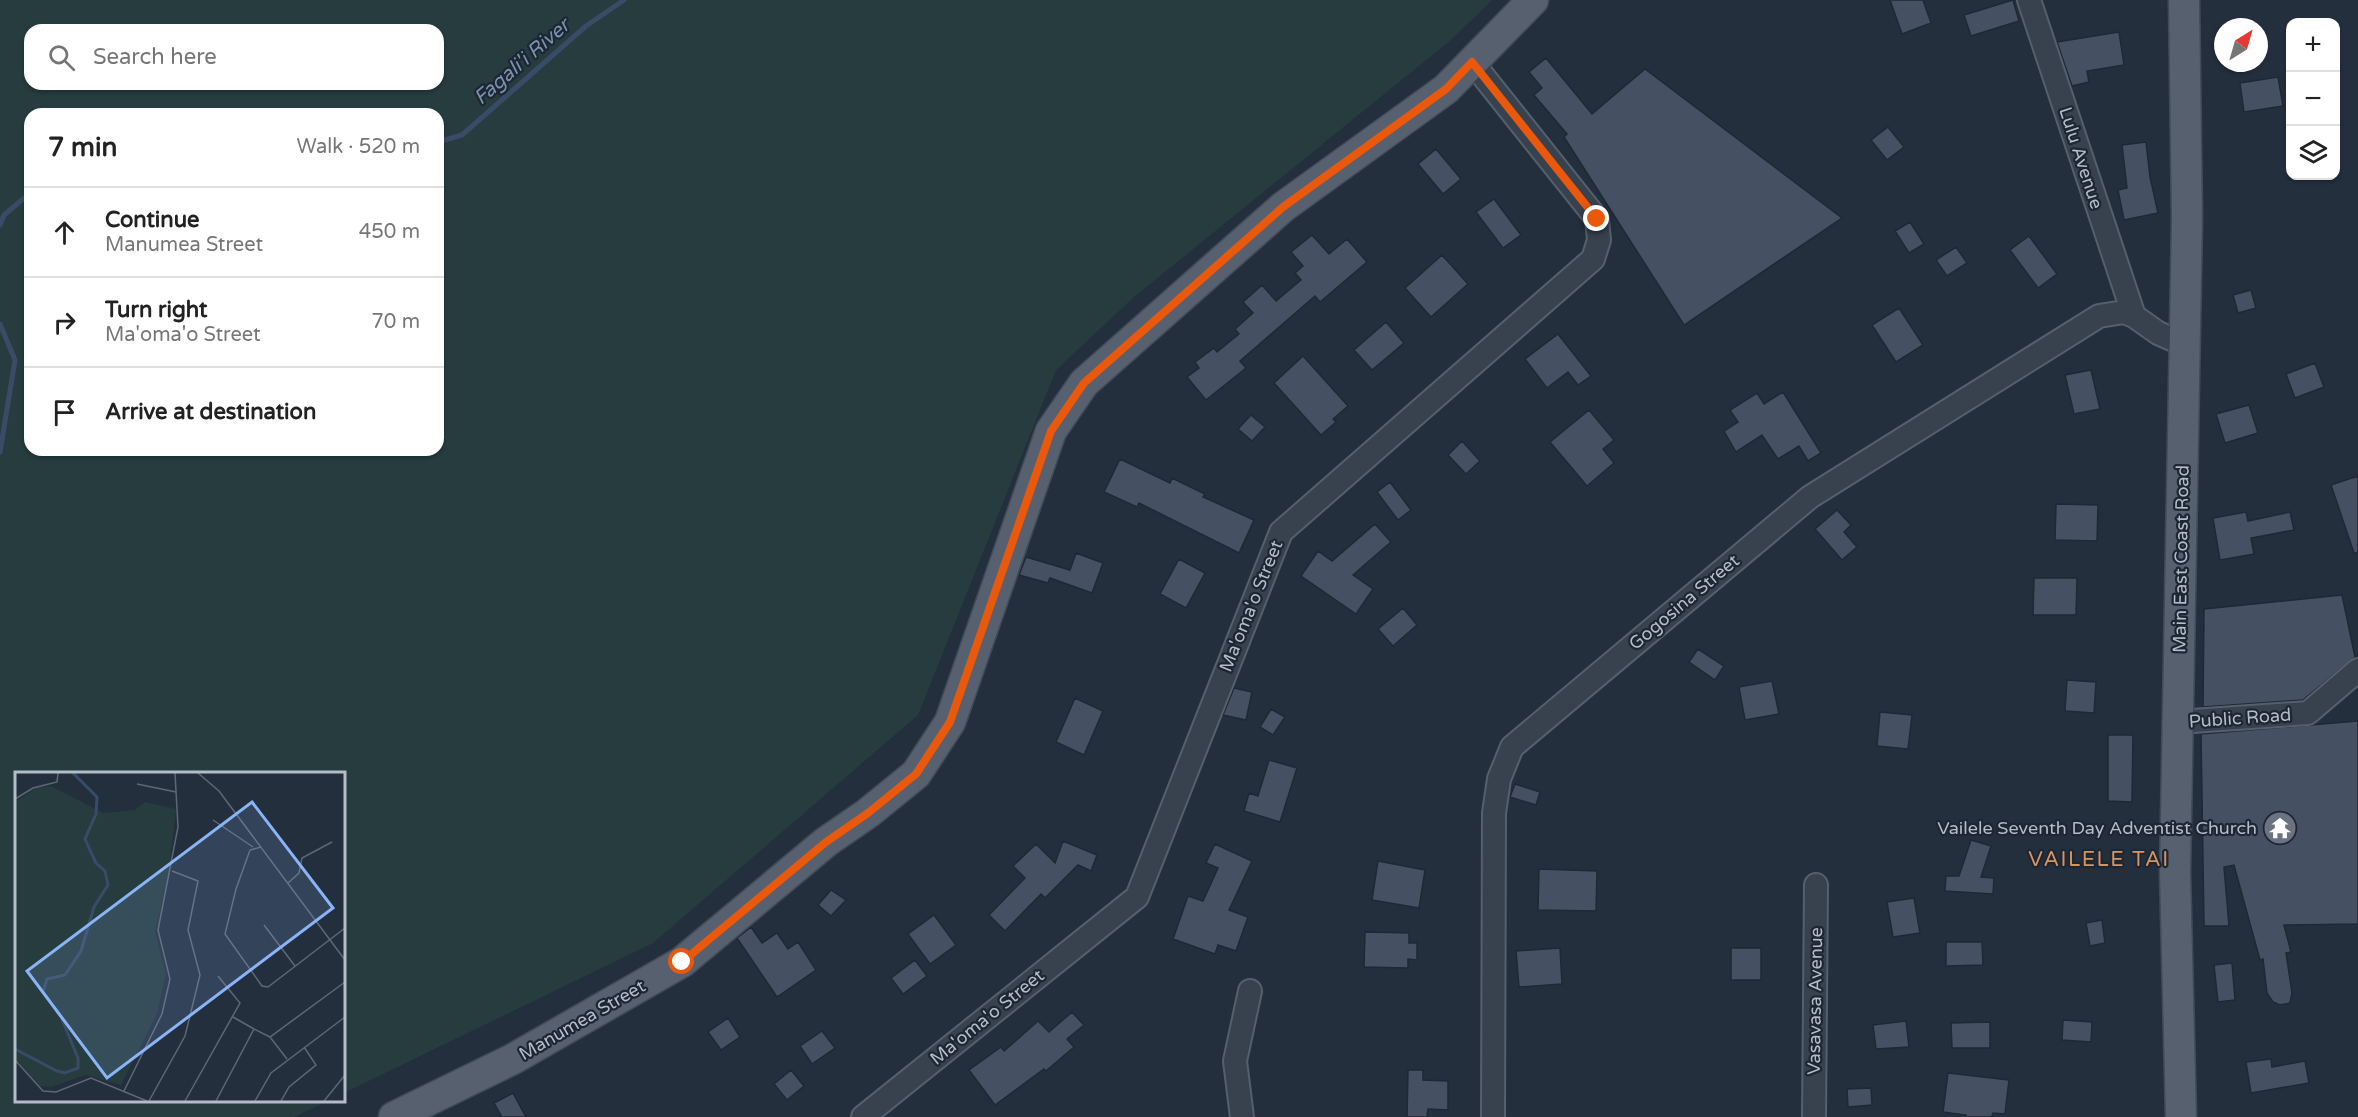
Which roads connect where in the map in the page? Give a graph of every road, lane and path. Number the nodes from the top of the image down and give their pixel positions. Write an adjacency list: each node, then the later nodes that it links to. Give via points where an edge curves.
1 (1533, 0): 4 (main road, Manumea Street)
2 (2029, 0): 5 (street, Lulu Avenue)
3 (2184, 0): 6 (main road, Main East Coast Road)
4 (1472, 62): 11 (main road, Manumea Street, via 1446,89 1283,207 1084,383 1051,431 950,722 916,774 826,842 682,962 513,1059); 12 (street, Ma'oma'o Street, via 1597,219 1599,240 1593,259 1281,532 1137,897)
5 (2134, 316): 6 (street, via 2158,333); 14 (street, Gogosina Street, via 2124,312 2099,316 1810,497 1512,747 1499,779 1494,813)
6 (2184, 344): 8 (main road, Main East Coast Road)
7 (2358, 670): 8 (street, Public Road, via 2308,713)
8 (2178, 722): 16 (main road, Main East Coast Road, via 2175,873)
9 (1816, 885): 15 (street, Vasavasa Avenue)
10 (1250, 991): 13 (street, via 1235,1060)
11 (394, 1117)
12 (863, 1117)
13 (1242, 1117)
14 (1494, 1117)
15 (1814, 1117)
16 (2181, 1117)

